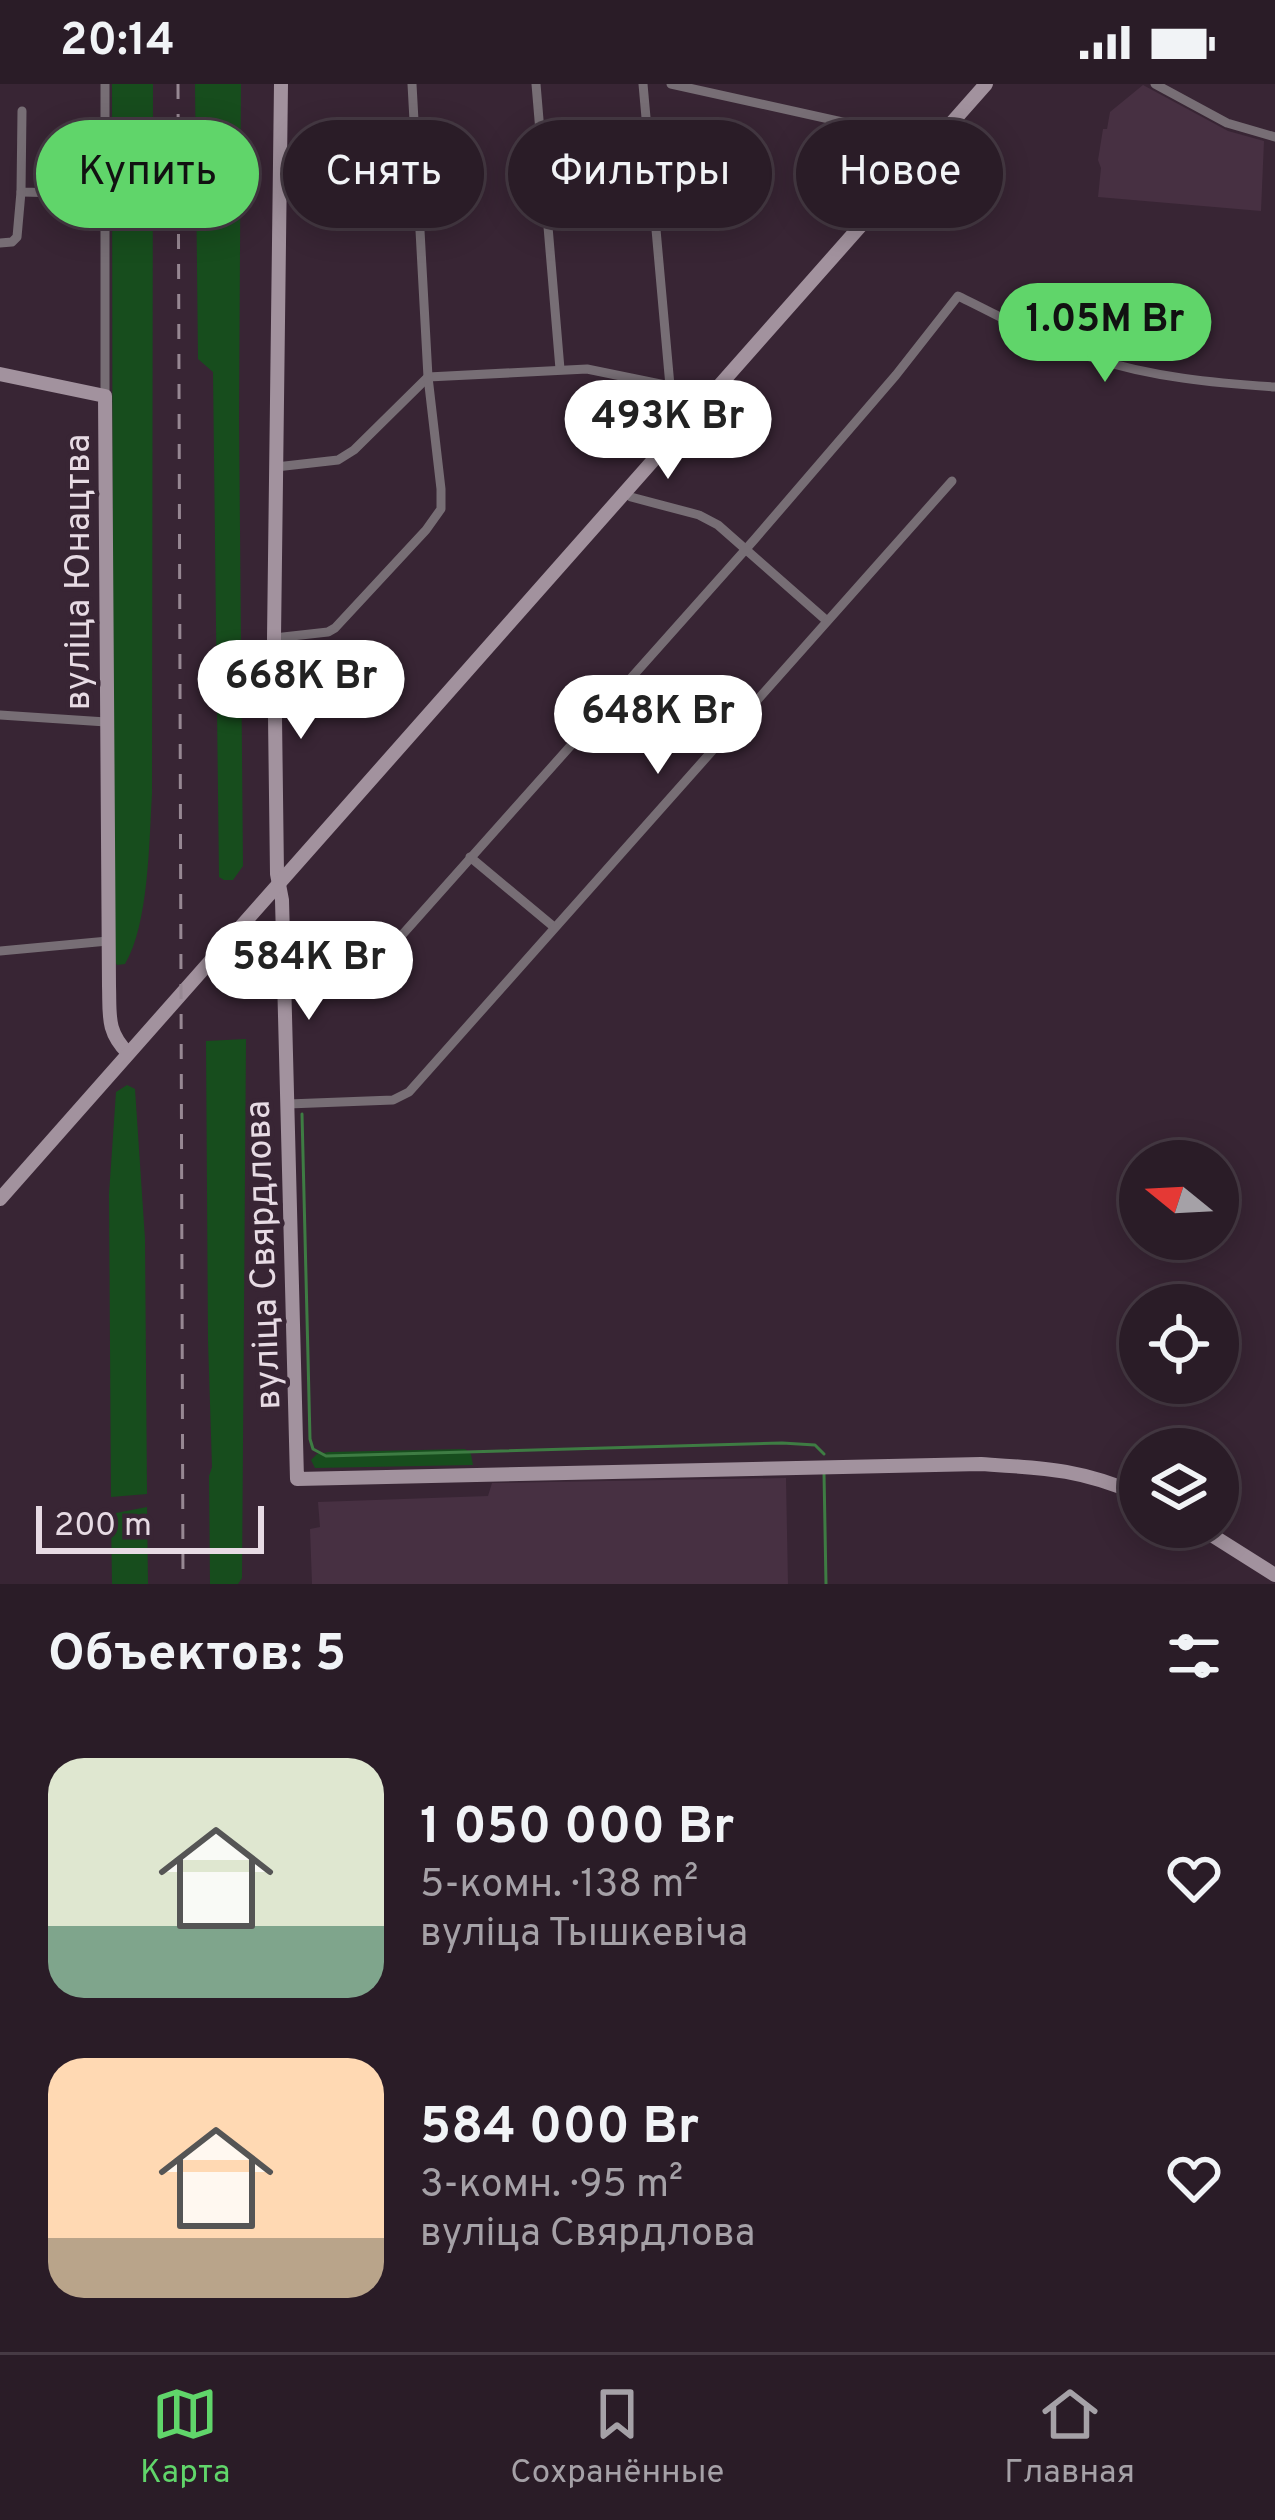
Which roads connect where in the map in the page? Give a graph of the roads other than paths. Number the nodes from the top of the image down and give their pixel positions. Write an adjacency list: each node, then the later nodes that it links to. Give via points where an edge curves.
1 (105, 84): 10 (street, вуліца Юнацтва)
2 (281, 84): 26 (street, вуліца Свярдлова)
3 (412, 84): 21 (street)
4 (536, 84): 19 (street)
5 (643, 84): 22 (street)
6 (671, 84): 11 (street)
7 (986, 84): 12 (street)
8 (1155, 84): 13 (street, via 1226,123)
9 (22, 110): 14 (street)
10 (105, 120)
11 (833, 120)
12 (955, 120)
13 (1275, 137)
14 (21, 192): 15 (street); 18 (street, via 17,237)
15 (36, 192)
16 (104, 228): 24 (street, вуліца Юнацтва)
17 (860, 228): 25 (street)
18 (0, 243)
19 (560, 369): 21 (street); 22 (street)
20 (0, 374): 24 (street)
21 (428, 377): 26 (street, via 338,460); 31 (street, via 441,509 335,628)
22 (670, 386): 25 (street)
23 (1275, 387): 29 (street, via 1099,360 958,296)
24 (105, 396): 33 (street, вуліца Юнацтва)
25 (698, 412): 28 (street)
26 (276, 467): 31 (street, вуліца Свярдлова)
27 (952, 482): 30 (street)
28 (625, 492): 29 (street, via 699,515); 35 (street)
29 (747, 548): 30 (street); 36 (street)
30 (827, 621): 38 (street)
31 (274, 638): 34 (street, вуліца Свярдлова)
32 (0, 715): 33 (street)
33 (106, 722): 40 (street, вуліца Юнацтва)
34 (278, 846): 35 (street); 37 (street, вуліца Свярдлова)
35 (306, 855): 37 (street)
36 (470, 857): 38 (street); 43 (street)
37 (279, 886): 39 (street); 41 (street, вуліца Свярдлова)
38 (554, 927): 45 (street, via 410,1092 393,1100)
39 (241, 928): 41 (street); 44 (street)
40 (108, 941): 42 (street); 44 (street, вуліца Юнацтва, via 110,1027)
41 (281, 943): 45 (street, вуліца Свярдлова)
42 (0, 951)
43 (362, 981)
44 (128, 1053): 46 (street)
45 (287, 1104): 47 (street, вуліца Свярдлова, via 298,1479 981,1464 1073,1471)
46 (0, 1199)
47 (1119, 1486)
48 (1231, 1548): 49 (street)
49 (1275, 1576)

